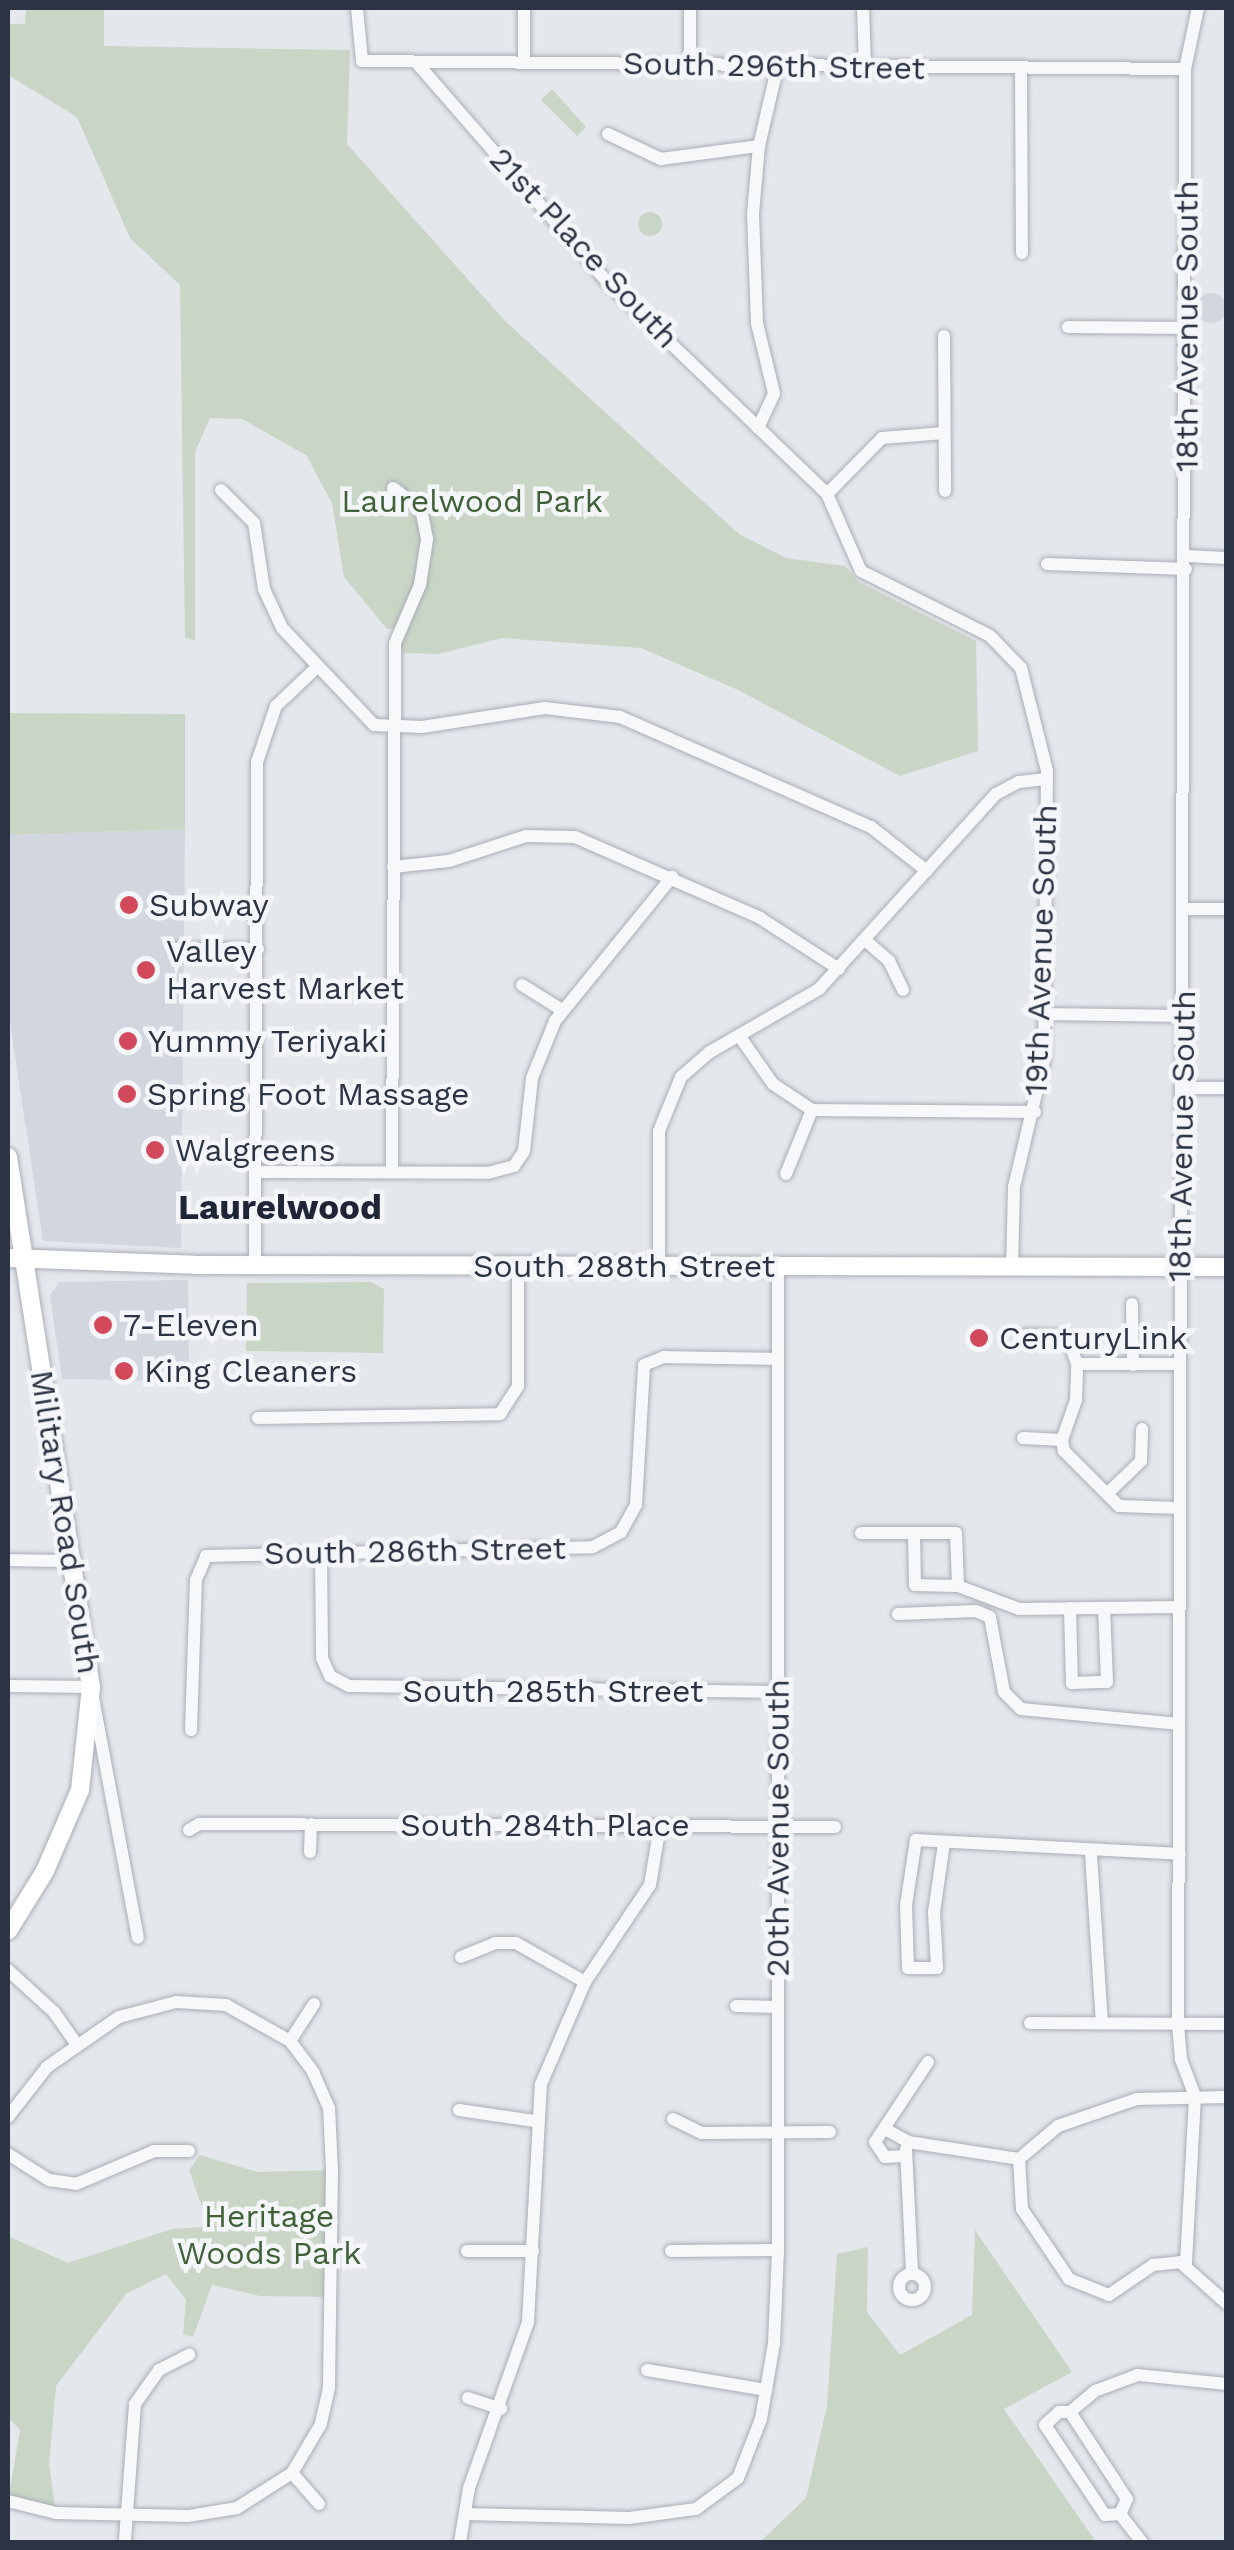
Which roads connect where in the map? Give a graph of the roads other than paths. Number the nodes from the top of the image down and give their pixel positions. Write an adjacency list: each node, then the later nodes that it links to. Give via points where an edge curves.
1 (357, 8): 6 (street, South 296th Street, via 362,61)
2 (524, 8): 7 (street)
3 (690, 8): 8 (street)
4 (864, 8): 10 (street)
5 (1198, 8): 12 (street, 18th Avenue South)
6 (416, 62): 7 (street, South 296th Street); 19 (street, 21st Place South, via 608,284)
7 (524, 63): 8 (street, South 296th Street)
8 (690, 64): 9 (street, South 296th Street)
9 (778, 65): 10 (street, South 296th Street); 14 (street)
10 (864, 66): 11 (street, South 296th Street)
11 (1021, 69): 12 (street, South 296th Street); 15 (street)
12 (1185, 69): 17 (street, 18th Avenue South)
13 (608, 134): 14 (street, via 661,159)
14 (759, 146): 19 (street, via 755,300 774,393)
15 (1022, 253)
16 (1068, 326): 17 (street)
17 (1187, 328): 26 (street, 18th Avenue South)
18 (944, 336): 20 (street)
19 (758, 428): 24 (street, 21st Place South)
20 (944, 433): 23 (street); 24 (street, via 882,438)
21 (393, 488): 29 (street, via 421,509 427,534 420,585 396,635)
22 (221, 490): 28 (street, via 251,518 271,608)
23 (945, 491)
24 (826, 494): 30 (street, 19th Avenue South, via 861,571 1002,644 1016,658)
25 (1226, 558): 26 (street)
26 (1186, 562): 27 (street); 34 (street, 18th Avenue South)
27 (1048, 564)
28 (316, 668): 29 (street, via 358,714); 38 (street, via 276,706 260,744)
29 (394, 728): 31 (street); 32 (street, via 529,708 620,718 870,828)
30 (1047, 779): 32 (street, via 1019,782 996,794); 43 (street, 19th Avenue South)
31 (392, 867): 33 (street, via 438,863 515,838 554,834); 52 (street)
32 (927, 871): 36 (street)
33 (672, 877): 39 (street, via 786,931); 42 (street, via 632,934)
34 (1184, 909): 35 (street); 44 (street, 18th Avenue South)
35 (1226, 909)
36 (865, 940): 39 (street); 41 (street, via 890,961)
37 (175, 949): 38 (street)
38 (258, 949): 51 (street)
39 (840, 969): 45 (street, via 797,1006)
40 (522, 985): 42 (street)
41 (903, 990)
42 (562, 1010): 52 (street, via 532,1078 518,1162 497,1172)
43 (1044, 1014): 44 (street); 49 (street, 19th Avenue South)
44 (1183, 1016): 46 (street, 18th Avenue South)
45 (740, 1037): 48 (street, via 773,1084); 57 (street, via 686,1070 664,1110)
46 (1182, 1088): 47 (street); 59 (street, 18th Avenue South)
47 (1226, 1088)
48 (812, 1110): 49 (street); 53 (street)
49 (1036, 1112): 60 (street, 19th Avenue South, via 1014,1187)
50 (8, 1157): 54 (main road, Military Road South)
51 (256, 1172): 52 (street); 55 (street)
52 (392, 1172)
53 (786, 1174)
54 (12, 1261): 55 (main road, South 288th Street); 78 (main road, Military Road South)
55 (256, 1265): 56 (main road, South 288th Street)
56 (518, 1266): 57 (main road, South 288th Street); 68 (street, via 518,1386 506,1411 474,1419)
57 (659, 1266): 58 (main road, South 288th Street)
58 (778, 1266): 60 (main road, South 288th Street); 64 (street, 20th Avenue South)
59 (1181, 1266): 60 (main road, South 288th Street); 61 (main road, South 288th Street); 67 (street, 18th Avenue South)
60 (1012, 1267)
61 (1226, 1267)
62 (1132, 1304): 66 (street)
63 (1026, 1334): 65 (street, via 1067,1336)
64 (777, 1359): 76 (street, South 286th Street, via 664,1358 644,1365 640,1492 621,1532 593,1547); 86 (street, 20th Avenue South)
65 (1077, 1364): 66 (street); 71 (street, via 1076,1400)
66 (1133, 1364): 67 (street)
67 (1180, 1364): 73 (street, 18th Avenue South)
68 (258, 1418)
69 (1142, 1429): 72 (street, via 1141,1461)
70 (1023, 1438): 71 (street)
71 (1062, 1440): 72 (street, via 1064,1452)
72 (1107, 1494): 73 (street, via 1120,1506)
73 (1179, 1508): 80 (street, 18th Avenue South)
74 (862, 1533): 75 (street)
75 (914, 1533): 79 (street, via 915,1585); 79 (street, via 956,1533)
76 (322, 1554): 86 (street, South 285th Street, via 320,1638 330,1676 349,1686); 88 (street, South 286th Street, via 206,1556 196,1580)
77 (8, 1560): 78 (street)
78 (75, 1560): 85 (main road, Military Road South)
79 (958, 1586): 81 (street, via 1019,1609)
80 (1179, 1607): 82 (street); 87 (street, 18th Avenue South)
81 (1070, 1608): 82 (street); 82 (street, via 1072,1683 1107,1682)
82 (1104, 1608)
83 (898, 1614): 87 (street, via 976,1611 990,1617 1004,1692 1021,1709)
84 (8, 1686): 85 (street)
85 (91, 1687): 98 (main road, Military Road South, via 89,1744 74,1804 45,1871); 99 (street)
86 (779, 1692): 91 (street, 20th Avenue South)
87 (1180, 1724): 97 (street, 18th Avenue South)
88 (191, 1730)
89 (311, 1824): 90 (street, South 284th Place); 93 (street, South 284th Place, via 199,1824); 95 (street)
90 (660, 1826): 91 (street, South 284th Place); 102 (street, via 650,1885)
91 (780, 1826): 92 (street, South 284th Place); 105 (street, 20th Avenue South)
92 (836, 1827)
93 (189, 1830)
94 (944, 1842): 94 (street, via 916,1840 906,1905 908,1968 936,1968 934,1912); 96 (street)
95 (310, 1852)
96 (1091, 1854): 97 (street); 106 (street)
97 (1180, 1854): 109 (street, 18th Avenue South)
98 (8, 1931)
99 (138, 1938)
100 (461, 1957): 102 (street, via 496,1942 516,1942)
101 (8, 1970): 111 (street, via 54,2012)
102 (585, 1982): 118 (street, via 551,2050)
103 (314, 2004): 110 (street)
104 (736, 2006): 105 (street)
105 (778, 2007): 121 (street, 20th Avenue South)
106 (1102, 2022): 107 (street); 109 (street)
107 (1030, 2023)
108 (1226, 2024): 109 (street)
109 (1178, 2025): 113 (street, 18th Avenue South, via 1180,2059)
110 (290, 2041): 111 (street, via 252,2016 201,2001 145,2007); 140 (street, via 320,2086 332,2139 329,2388 321,2424)
111 (75, 2042): 116 (street)
112 (928, 2062): 119 (street)
113 (1195, 2096): 114 (street); 125 (street, via 1138,2099 1066,2123); 130 (street, 18th Avenue South)
114 (1226, 2097)
115 (459, 2110): 118 (street)
116 (8, 2117)
117 (673, 2119): 121 (street, via 702,2133)
118 (534, 2120): 128 (street)
119 (885, 2129): 122 (street); 122 (street, via 876,2148 885,2157)
120 (830, 2132): 121 (street)
121 (779, 2133): 126 (street, 20th Avenue South)
122 (906, 2149): 125 (street); 131 (street)
123 (189, 2150): 124 (street, via 154,2151 76,2184 49,2180)
124 (8, 2154)
125 (1019, 2159): 130 (street, via 1022,2210 1054,2265 1080,2287 1115,2294 1153,2266)
126 (778, 2250): 129 (street); 136 (street, 20th Avenue South)
127 (467, 2252): 128 (street)
128 (532, 2252): 138 (street, via 528,2322)
129 (671, 2252)
130 (1186, 2263): 132 (street)
131 (912, 2273)
132 (1226, 2303)
133 (189, 2355): 143 (street, via 159,2370 135,2404)
134 (646, 2370): 136 (street)
135 (1226, 2384): 139 (street, via 1138,2375 1095,2391)
136 (766, 2390): 144 (street, 20th Avenue South, via 738,2478 696,2509 628,2518)
137 (468, 2398): 138 (street)
138 (501, 2409): 144 (street)
139 (1070, 2412): 145 (street, via 1127,2499); 145 (street, via 1044,2425 1105,2516)
140 (292, 2473): 142 (street); 143 (street, via 237,2508 188,2516)
141 (8, 2500): 143 (street, via 56,2513)
142 (319, 2504)
143 (126, 2514): 146 (street)
144 (465, 2514): 147 (street)
145 (1120, 2514): 148 (street)
146 (125, 2540)
147 (460, 2542)
148 (1142, 2542)

